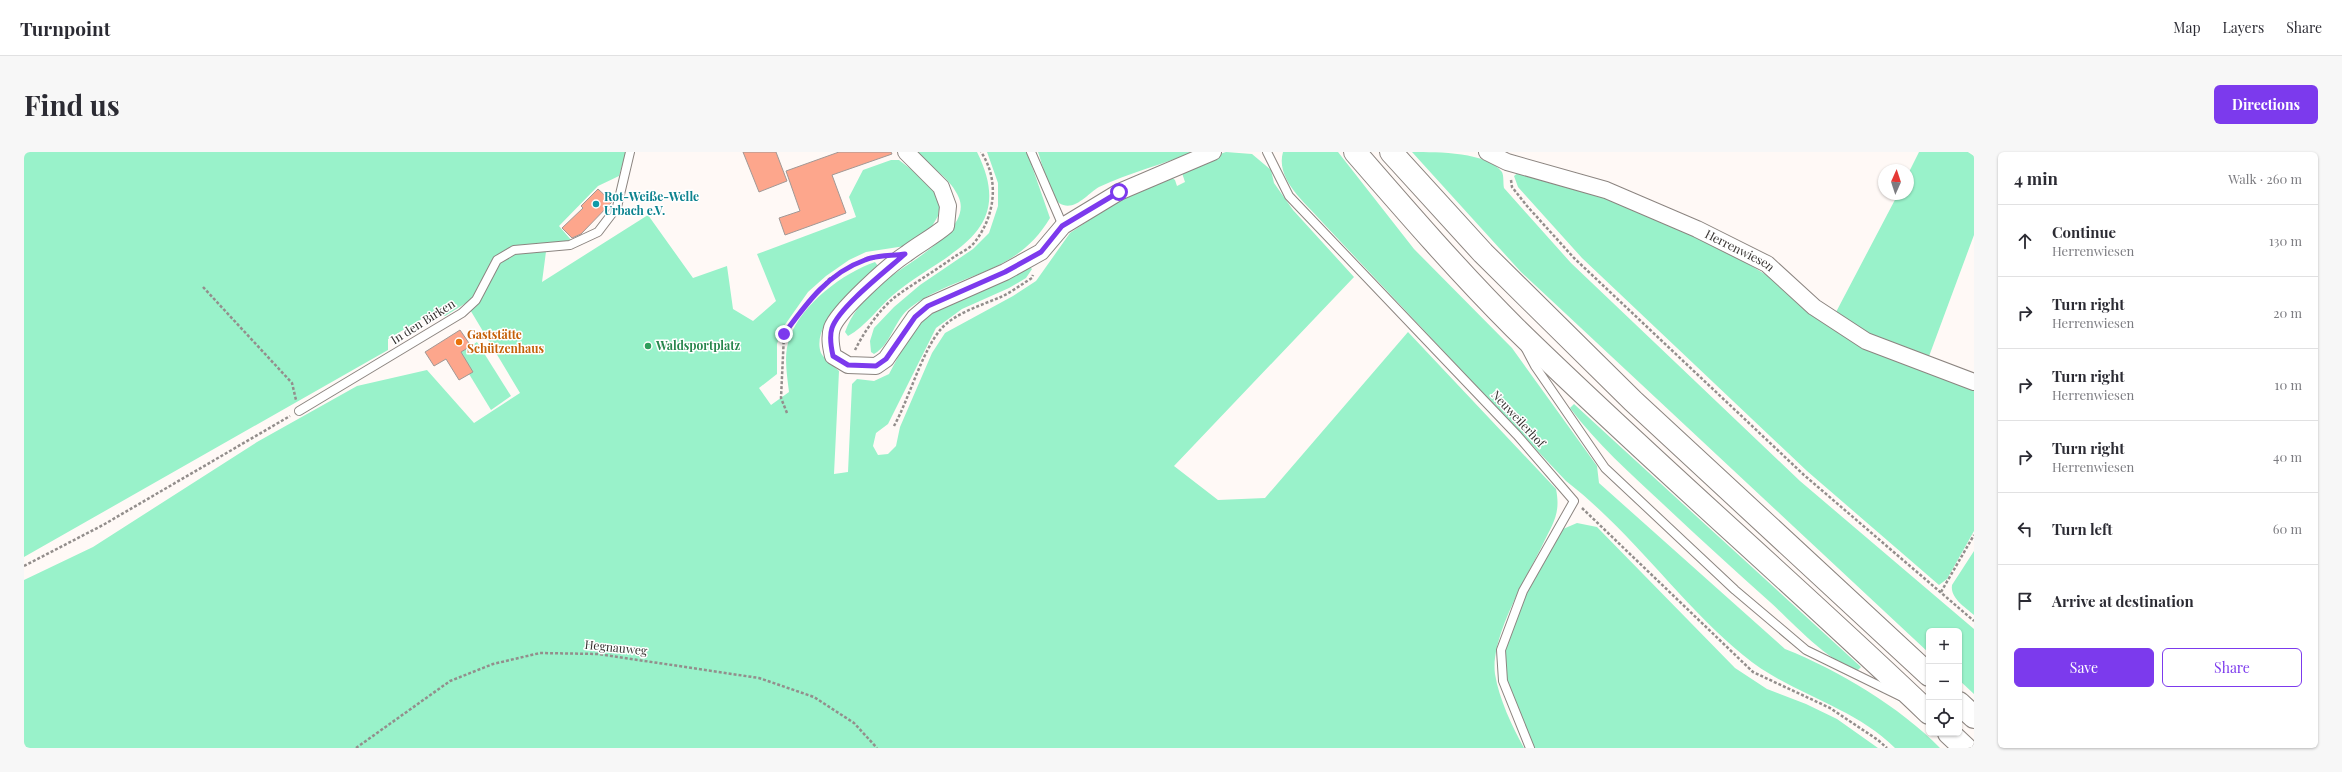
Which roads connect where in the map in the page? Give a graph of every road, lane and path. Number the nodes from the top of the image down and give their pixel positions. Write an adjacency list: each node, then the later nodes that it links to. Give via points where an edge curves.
1 (630, 152): 18 (lane, In den Birken, via 617,207 598,232 570,245 514,250 497,260 476,300 462,313)
2 (906, 152): 12 (street, via 941,187 948,206 946,226)
3 (981, 152): 16 (path, via 994,182 992,207 985,226 973,244 894,298 864,333)
4 (1031, 152): 11 (lane)
5 (1213, 152): 11 (street, via 1119,192)
6 (1267, 152): 21 (lane, Neuweilerhof, via 1289,196 1517,435)
7 (1355, 152): 15 (highway, via 1442,252)
8 (1391, 152): 26 (highway, via 1483,253 1634,401)
9 (1487, 152): 10 (street, Herrenwiesen)
10 (1507, 162): 17 (street, Herrenwiesen, via 1606,190 1697,229 1767,264 1814,308 1866,341); 24 (path, via 1512,186 1574,258 1804,475)
11 (1062, 226): 16 (street, via 1041,252 1005,272 928,306 915,317 886,359 876,366)
12 (905, 254): 16 (street, via 841,314 832,328 830,342 833,356); 19 (path, via 865,259 830,279 806,304 784,334 781,398)
13 (1032, 278): 20 (path, via 1005,295 956,316 941,329 924,359)
14 (203, 286): 18 (path, via 292,383)
15 (1515, 327): 28 (highway, via 1660,466); 28 (lane, via 1535,366 1605,468 1735,590 1806,650)
16 (848, 365)
17 (1974, 382)
18 (299, 411): 23 (path, via 103,525)
19 (787, 413)
20 (894, 426)
21 (1574, 501): 33 (lane, via 1523,591 1501,650 1503,682); 34 (path, via 1753,672 1830,708)
22 (1974, 535): 24 (path)
23 (24, 566)
24 (1941, 592): 25 (path)
25 (1974, 621)
26 (1926, 672)
27 (1962, 706): 29 (highway)
28 (1925, 710)
29 (1974, 717)
30 (1953, 736): 35 (highway)
31 (356, 748): 32 (path, Hegnauweg, via 450,681 492,664 540,653 598,654 759,678 814,697 854,723)
32 (877, 748)
33 (1530, 748)
34 (1887, 748)
35 (1965, 748)

